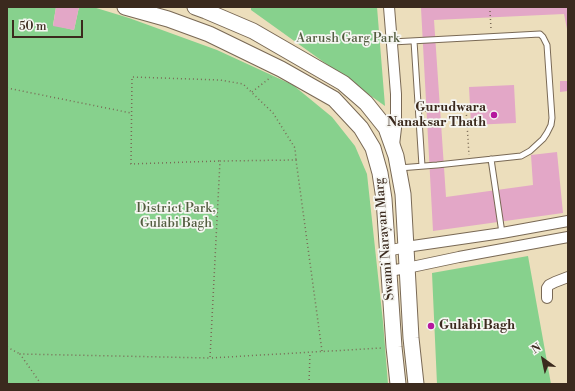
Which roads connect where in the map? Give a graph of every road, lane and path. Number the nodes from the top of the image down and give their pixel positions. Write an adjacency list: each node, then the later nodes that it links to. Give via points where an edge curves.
1 (125, 7): 6 (main road, Swami Narayan Marg)
2 (233, 7): 7 (main road)
3 (389, 7): 11 (street)
4 (203, 8): 7 (main road, Swami Narayan Marg); 8 (main road)
5 (490, 11): 9 (path)
6 (171, 13): 8 (main road, Swami Narayan Marg)
7 (239, 24): 17 (main road, Swami Narayan Marg, via 342,83 366,103 386,128)
8 (195, 30): 12 (main road, Swami Narayan Marg)
9 (492, 37): 10 (lane); 18 (lane, via 537,34 543,37 547,45 552,118 543,139 530,150 521,156)
10 (414, 41): 11 (lane); 15 (lane)
11 (392, 42): 17 (street, via 396,94)
12 (282, 69): 14 (path); 28 (main road, Swami Narayan Marg, via 334,99 361,128 373,148 384,199)
13 (7, 88): 16 (path)
14 (252, 92): 16 (path, via 243,84 220,80 132,77); 19 (path, via 273,113 295,148)
15 (418, 111): 21 (path, via 466,108); 22 (lane)
16 (131, 113): 20 (path, via 131,164)
17 (394, 149): 23 (main road, Swami Narayan Marg)
18 (491, 159): 21 (lane); 25 (lane)
19 (296, 160): 20 (path); 35 (path)
20 (220, 161): 38 (path)
21 (470, 161): 22 (lane)
22 (422, 166): 23 (lane)
23 (398, 168): 27 (main road, Swami Narayan Marg, via 403,194)
24 (568, 221): 25 (street)
25 (502, 233): 27 (street)
26 (568, 237): 29 (street)
27 (406, 248): 28 (street); 29 (main road, Swami Narayan Marg)
28 (388, 251): 30 (main road, Swami Narayan Marg)
29 (407, 268): 30 (street); 42 (main road, Swami Narayan Marg)
30 (389, 271): 34 (main road, Swami Narayan Marg)
31 (568, 277): 32 (street, via 549,284)
32 (546, 298)
33 (7, 347): 37 (path)
34 (394, 347): 35 (path); 41 (main road, Swami Narayan Marg)
35 (322, 351): 36 (path)
36 (310, 352): 38 (path); 40 (path)
37 (20, 354): 38 (path); 39 (path)
38 (210, 358)
39 (41, 384)
40 (309, 384)
41 (398, 384)
42 (416, 384)

